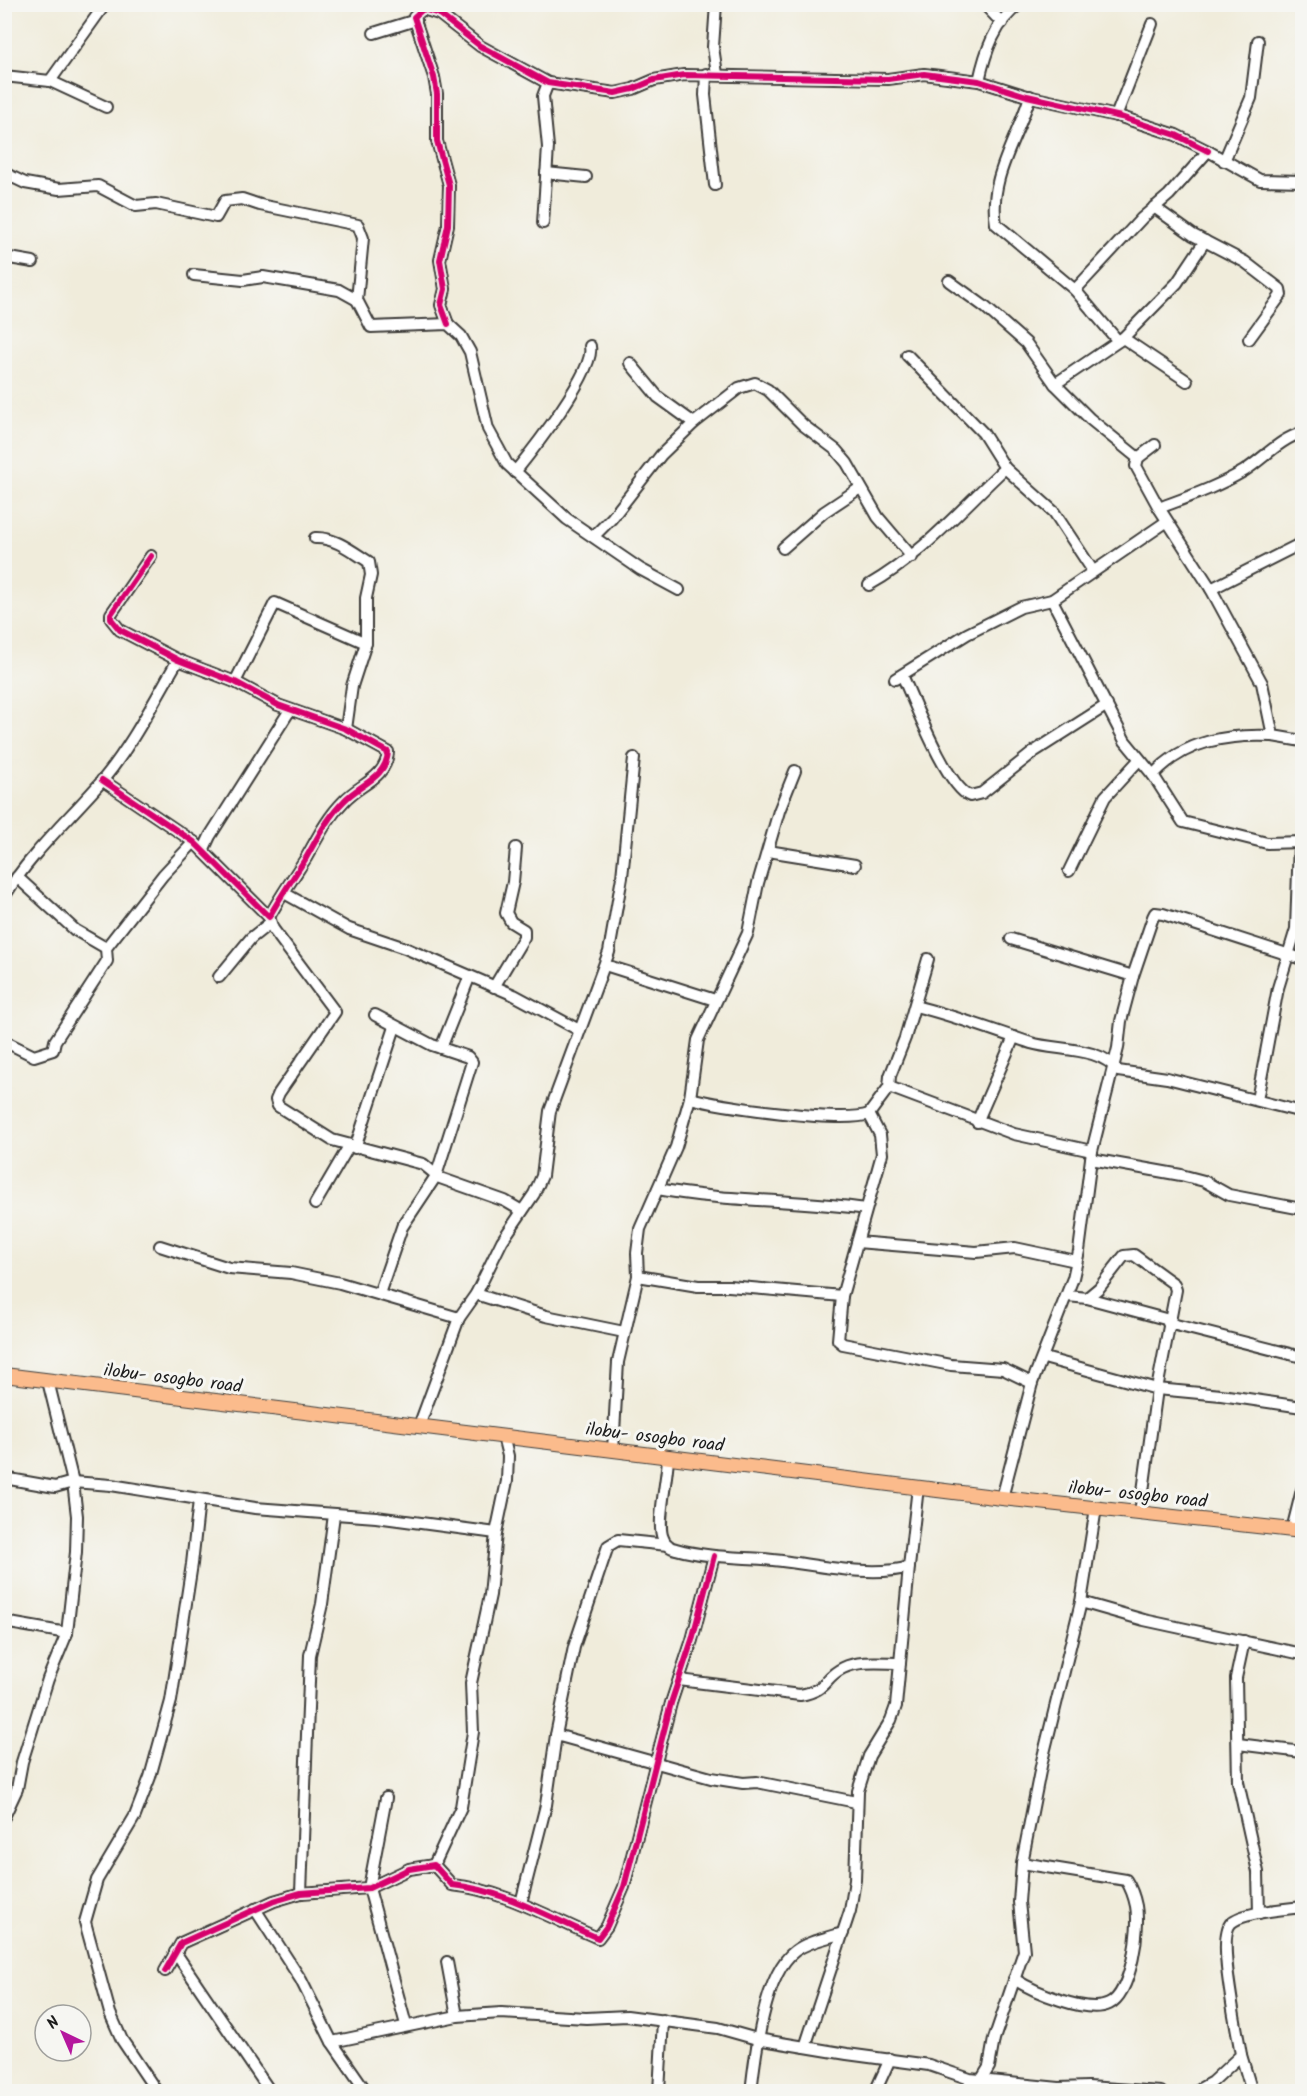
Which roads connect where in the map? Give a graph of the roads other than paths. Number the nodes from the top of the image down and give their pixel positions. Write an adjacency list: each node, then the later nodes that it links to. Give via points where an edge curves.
1 (101, 4): 12 (street, via 104,7)
2 (716, 4): 10 (street)
3 (984, 4): 6 (street)
4 (1020, 4): 6 (street)
5 (416, 20): 8 (street); 14 (street, via 414,17 423,9 434,12 480,46); 34 (street, via 434,77 437,141 449,185 448,225 440,260 445,289 441,304)
6 (1002, 23): 13 (street, via 990,44)
7 (1152, 24): 17 (street)
8 (374, 33)
9 (1258, 41): 19 (street, via 1251,98)
10 (712, 74): 13 (street, via 768,79 888,79 924,74); 14 (street, via 654,80 615,93); 24 (street, via 705,95)
11 (4, 76): 12 (street)
12 (50, 81): 16 (street)
13 (979, 81): 15 (street)
14 (548, 83): 20 (street, via 543,96)
15 (1030, 96): 17 (street); 32 (street, via 997,178 996,224)
16 (106, 107)
17 (1116, 116): 18 (street, via 1176,135)
18 (1208, 152): 19 (street); 25 (street)
19 (1224, 160): 23 (street, via 1260,180)
20 (546, 172): 22 (street); 26 (street)
21 (4, 173): 33 (street, via 24,183 59,189 98,186 136,206 156,204 216,217 225,201 242,199 358,225 363,238)
22 (585, 177)
23 (1302, 181)
24 (715, 185)
25 (1154, 207): 27 (street); 32 (street)
26 (543, 223)
27 (1205, 242): 35 (street, via 1245,262 1282,291); 36 (street, via 1177,284)
28 (4, 257): 29 (street)
29 (33, 262)
30 (194, 275): 33 (street, via 243,280 263,277 339,290)
31 (949, 281): 41 (street, via 1026,343)
32 (1075, 290): 36 (street)
33 (357, 300): 34 (street, via 371,327)
34 (448, 324): 47 (street, via 466,343 488,429 496,448)
35 (1249, 339)
36 (1121, 340): 40 (street); 41 (street)
37 (590, 346): 47 (street, via 588,366 551,426)
38 (907, 355): 46 (street, via 983,432)
39 (630, 363): 42 (street, via 658,397)
40 (1187, 381)
41 (1055, 384): 45 (street)
42 (694, 423): 48 (street, via 739,388 755,383 836,450); 51 (street, via 661,455)
43 (1302, 433): 49 (street, via 1224,482)
44 (1155, 445): 45 (street)
45 (1138, 458): 49 (street, via 1136,466)
46 (1005, 468): 56 (street); 57 (street, via 1062,521)
47 (515, 472): 51 (street, via 567,519)
48 (860, 488): 54 (street, via 824,512); 56 (street)
49 (1159, 508): 50 (street)
50 (1166, 522): 57 (street); 59 (street)
51 (595, 535): 60 (street, via 640,569)
52 (315, 538): 62 (street, via 324,537 342,545 369,562)
53 (1302, 543): 59 (street)
54 (783, 548)
55 (151, 556): 63 (street, via 115,604 111,619 120,630)
56 (912, 557): 58 (street)
57 (1093, 571): 61 (street)
58 (869, 585)
59 (1210, 589): 68 (street, via 1262,683)
60 (679, 590)
61 (1052, 600): 65 (street); 65 (street, via 1021,607 967,634 898,677 959,789 970,796 982,794 1035,751)
62 (366, 643): 64 (street, via 275,603); 67 (street, via 352,686)
63 (178, 660): 64 (street); 74 (street, via 134,736)
64 (235, 682): 66 (street)
65 (1107, 705): 71 (street)
66 (290, 710): 67 (street); 79 (street)
67 (346, 729): 83 (street, via 388,752 387,760 377,777 352,792 328,817)
68 (1273, 736): 69 (street); 73 (street, via 1241,735 1203,742 1175,755)
69 (1302, 741)
70 (634, 758): 91 (street, via 622,877)
71 (1139, 760): 73 (street); 81 (street, via 1105,796)
72 (795, 771): 78 (street)
73 (1153, 775): 76 (street, via 1183,822 1267,843)
74 (102, 780): 75 (street); 82 (street)
75 (194, 842): 79 (street); 87 (street)
76 (1300, 842): 88 (street, via 1296,929)
77 (516, 848): 95 (street, via 506,913 511,922 524,930 524,937)
78 (768, 851): 80 (street); 96 (street, via 748,933)
79 (203, 852): 85 (street)
80 (855, 865)
81 (1069, 872)
82 (17, 877): 84 (street); 87 (street, via 75,930)
83 (284, 893): 85 (street); 94 (street, via 349,929 405,948)
84 (4, 897)
85 (270, 920): 93 (street); 111 (street, via 335,1012 277,1097 277,1104 323,1135)
86 (1011, 939): 92 (street)
87 (106, 948): 102 (street, via 107,961 53,1050 34,1056)
88 (1289, 955): 90 (street); 92 (street, via 1157,913); 107 (street, via 1278,988)
89 (928, 959): 97 (street)
90 (1302, 959)
91 (605, 965): 96 (street); 100 (street)
92 (1132, 976): 104 (street)
93 (219, 977)
94 (469, 978): 95 (street); 103 (street)
95 (494, 987): 100 (street)
96 (715, 1000): 106 (street, via 698,1040)
97 (915, 1006): 101 (street); 105 (street, via 890,1076)
98 (375, 1015): 99 (street)
99 (395, 1027): 103 (street); 111 (street)
100 (579, 1030): 118 (street, via 550,1111 542,1176)
101 (1014, 1036): 104 (street); 110 (street)
102 (4, 1041)
103 (441, 1048): 113 (street, via 472,1062)
104 (1113, 1064): 107 (street, via 1118,1071 1167,1078); 112 (street)
105 (890, 1087): 109 (street); 110 (street)
106 (690, 1098): 109 (street, via 767,1110 839,1116); 114 (street)
107 (1257, 1100): 108 (street)
108 (1302, 1112)
109 (869, 1114): 116 (street, via 880,1135 882,1154)
110 (977, 1122): 112 (street)
111 (352, 1147): 113 (street, via 414,1161 429,1167); 115 (street)
112 (1091, 1155): 117 (street, via 1204,1181 1229,1195); 121 (street)
113 (436, 1176): 118 (street); 123 (street, via 402,1227)
114 (658, 1189): 116 (street); 122 (street, via 640,1229)
115 (315, 1204)
116 (866, 1209): 119 (street)
117 (1302, 1209)
118 (522, 1210): 124 (street)
119 (857, 1242): 121 (street, via 976,1252 1015,1248); 125 (street)
120 (160, 1246): 123 (street, via 229,1268 317,1277)
121 (1076, 1261): 126 (street)
122 (638, 1276): 125 (street, via 698,1286); 130 (street)
123 (379, 1294): 128 (street)
124 (476, 1294): 128 (street); 130 (street, via 537,1313)
125 (842, 1296): 135 (street, via 837,1338 843,1344 951,1365 1010,1371)
126 (1068, 1296): 127 (street); 132 (street)
127 (1087, 1298): 129 (street); 129 (street, via 1124,1256 1134,1255 1174,1284)
128 (459, 1318): 138 (street)
129 (1168, 1322): 131 (street); 136 (street)
130 (624, 1332): 140 (street, via 614,1394)
131 (1302, 1357)
132 (1044, 1358): 135 (street); 136 (street)
133 (4, 1375): 134 (main road, ilobu- osogbo road)
134 (48, 1381): 138 (main road, ilobu- osogbo road); 143 (street)
135 (1032, 1383): 146 (street)
136 (1157, 1389): 137 (street); 149 (street)
137 (1302, 1407)
138 (419, 1426): 139 (main road, ilobu- osogbo road)
139 (503, 1437): 140 (main road, ilobu- osogbo road); 152 (street, via 508,1456 507,1481)
140 (613, 1450): 141 (main road, ilobu- osogbo road)
141 (668, 1456): 144 (main road, ilobu- osogbo road); 153 (street, via 668,1480 660,1519)
142 (4, 1478): 143 (street, via 56,1487)
143 (73, 1482): 147 (street); 158 (street, via 76,1552)
144 (918, 1487): 146 (main road, ilobu- osogbo road); 155 (street)
145 (1302, 1490): 151 (street)
146 (1002, 1498): 148 (main road, ilobu- osogbo road)
147 (199, 1500): 150 (street); 193 (street, via 171,1701 150,1778 135,1816 97,1880 85,1922 110,2013 122,2040)
148 (1096, 1508): 149 (main road, ilobu- osogbo road); 156 (street)
149 (1140, 1513): 151 (main road, ilobu- osogbo road)
150 (334, 1515): 152 (street, via 376,1516); 173 (street, via 322,1604 310,1655)
151 (1297, 1530)
152 (496, 1533): 171 (street, via 490,1594 471,1683 473,1732 461,1807)
153 (668, 1545): 154 (street); 163 (street, via 618,1539 608,1546 574,1647)
154 (714, 1556): 155 (street, via 860,1570); 162 (street)
155 (909, 1567): 161 (street)
156 (1081, 1602): 159 (street); 170 (street)
157 (4, 1622): 158 (street)
158 (67, 1633): 169 (street, via 48,1679 22,1762 18,1789)
159 (1244, 1641): 160 (street); 164 (street, via 1236,1678)
160 (1302, 1654)
161 (900, 1663): 162 (street, via 845,1667 819,1690 800,1695); 168 (street, via 896,1706 869,1756)
162 (679, 1680): 166 (street, via 670,1703)
163 (556, 1735): 166 (street); 174 (street, via 546,1805)
164 (1238, 1744): 165 (street); 177 (street, via 1238,1782 1258,1872)
165 (1302, 1752)
166 (658, 1762): 168 (street, via 711,1778 757,1782); 174 (street, via 624,1887 598,1938)
167 (386, 1798): 172 (street)
168 (856, 1802): 178 (street, via 855,1880)
169 (4, 1817)
170 (1022, 1863): 182 (street, via 1019,1902 1024,1951); 182 (street, via 1126,1880 1138,1925 1129,1971 1120,1993 1110,2004 1097,2006 1045,1996)
171 (434, 1865): 172 (street, via 409,1869); 174 (street, via 452,1886 474,1887)
172 (369, 1888): 173 (street); 185 (street)
173 (301, 1893): 176 (street)
174 (521, 1903)
175 (1302, 1907): 177 (street)
176 (255, 1909): 179 (street, via 181,1943); 187 (street, via 300,1980)
177 (1259, 1913): 189 (street, via 1236,1919 1226,1935)
178 (843, 1933): 186 (street, via 804,1946 787,1960 765,2009); 188 (street)
179 (175, 1952): 181 (street); 194 (street, via 267,2087)
180 (447, 1962): 183 (street)
181 (165, 1971)
182 (1014, 1979): 191 (street, via 989,2067)
183 (457, 2016): 184 (street, via 501,2013); 185 (street)
184 (663, 2020): 186 (street, via 718,2028); 196 (street)
185 (406, 2025): 187 (street)
186 (757, 2039): 188 (street); 197 (street)
187 (332, 2042): 195 (street)
188 (805, 2047): 190 (street)
189 (1241, 2055): 201 (street); 202 (street)
190 (891, 2060): 191 (street, via 929,2065 970,2079); 198 (street)
191 (981, 2078): 192 (street, via 1022,2086); 199 (street)
192 (1076, 2089): 200 (street)
193 (157, 2091)
194 (260, 2091)
195 (366, 2091)
196 (659, 2091)
197 (751, 2091)
198 (875, 2091)
199 (974, 2091)
200 (1161, 2091)
201 (1197, 2091)
202 (1252, 2091)

